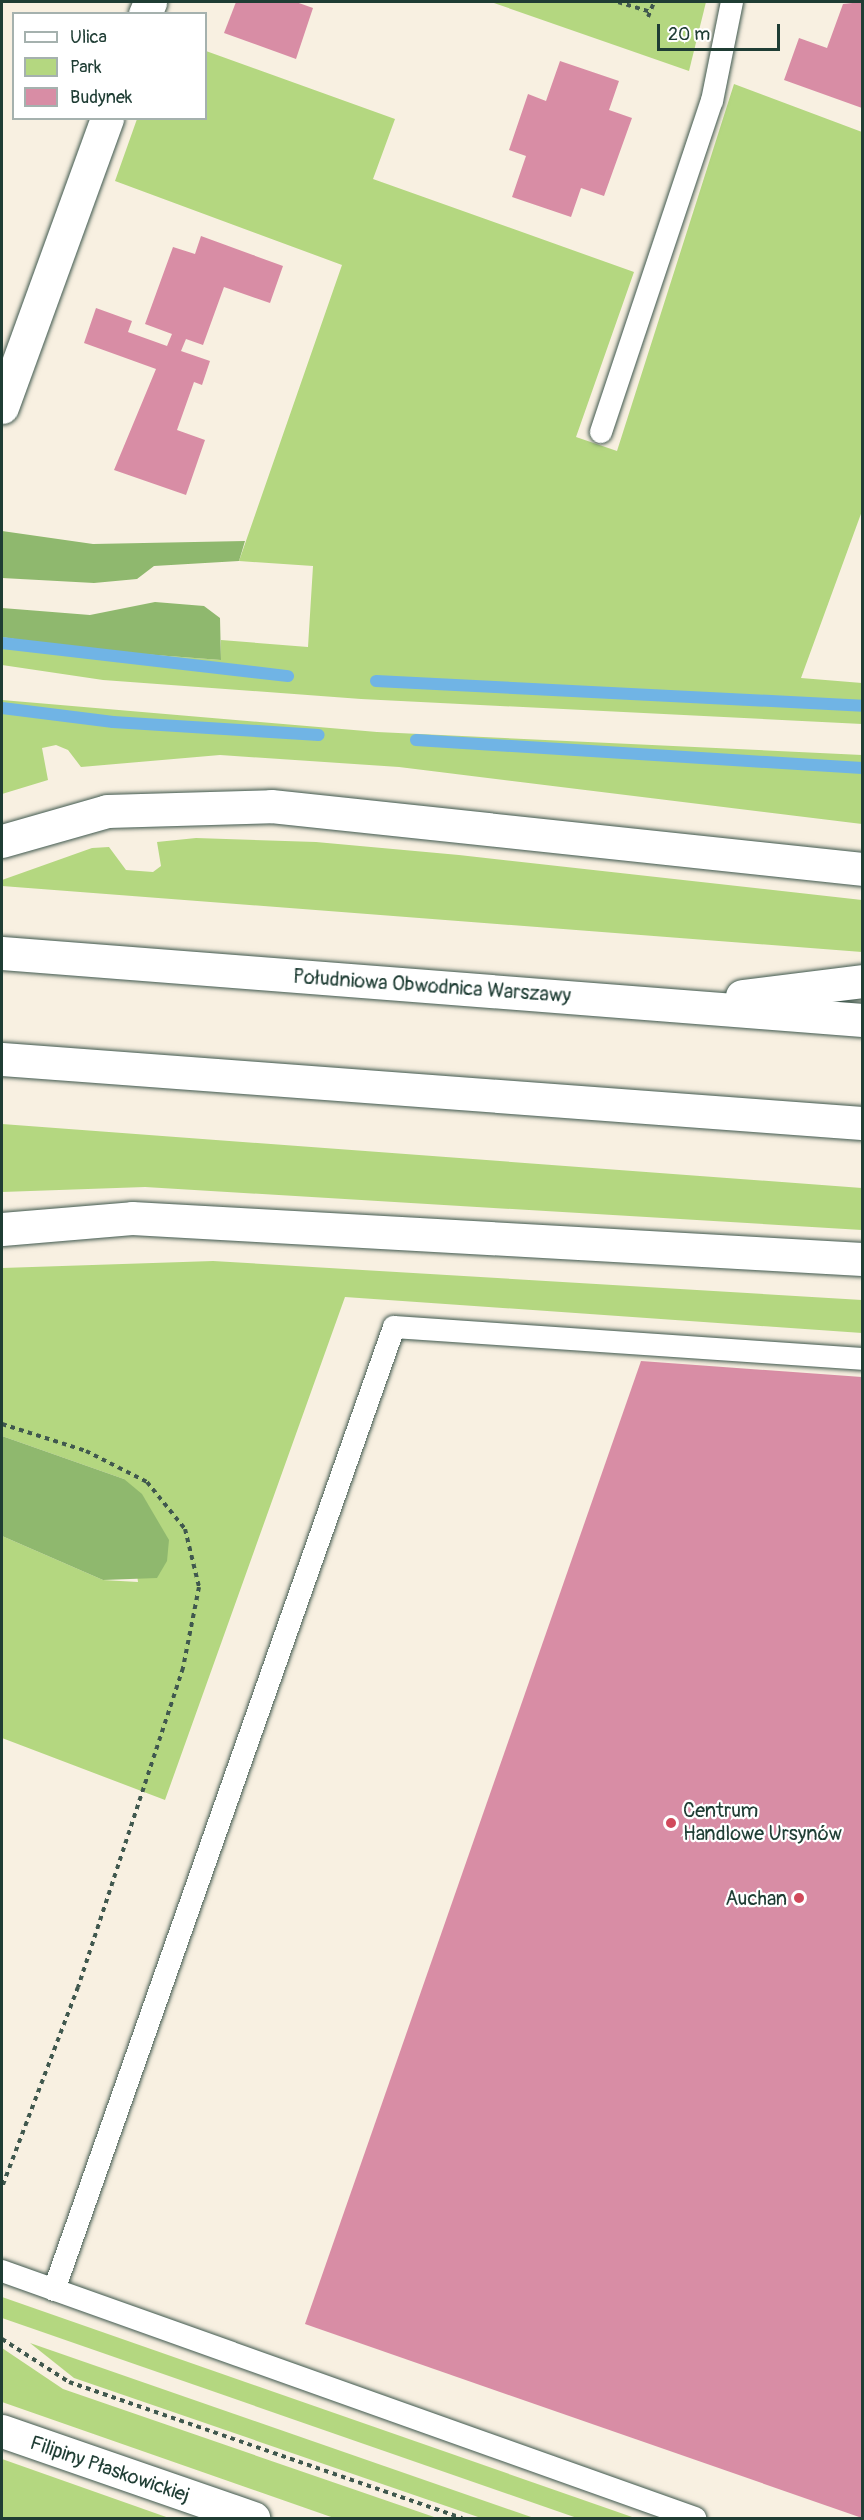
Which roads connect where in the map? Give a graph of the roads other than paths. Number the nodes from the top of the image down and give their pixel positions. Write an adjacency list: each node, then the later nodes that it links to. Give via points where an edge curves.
1 (732, 2): 4 (lane, via 712,100)
2 (106, 120): 3 (main road)
3 (2, 407)
4 (601, 432)
5 (2, 841): 6 (main road, via 107,812 272,806)
6 (862, 869)
7 (2, 953): 9 (main road, Południowa Obwodnica Warszawy)
8 (862, 981): 9 (main road)
9 (675, 1005): 10 (main road, Południowa Obwodnica Warszawy)
10 (862, 1020)
11 (2, 1059): 12 (main road)
12 (862, 1123)
13 (2, 1228): 14 (main road, via 132,1218)
14 (862, 1259)
15 (862, 1359): 17 (lane, via 394,1327)
16 (2, 2271): 17 (lane)
17 (54, 2290): 20 (lane)
18 (2, 2431): 19 (main road, Filipiny Płaskowickiej)
19 (253, 2518)
20 (694, 2518)

